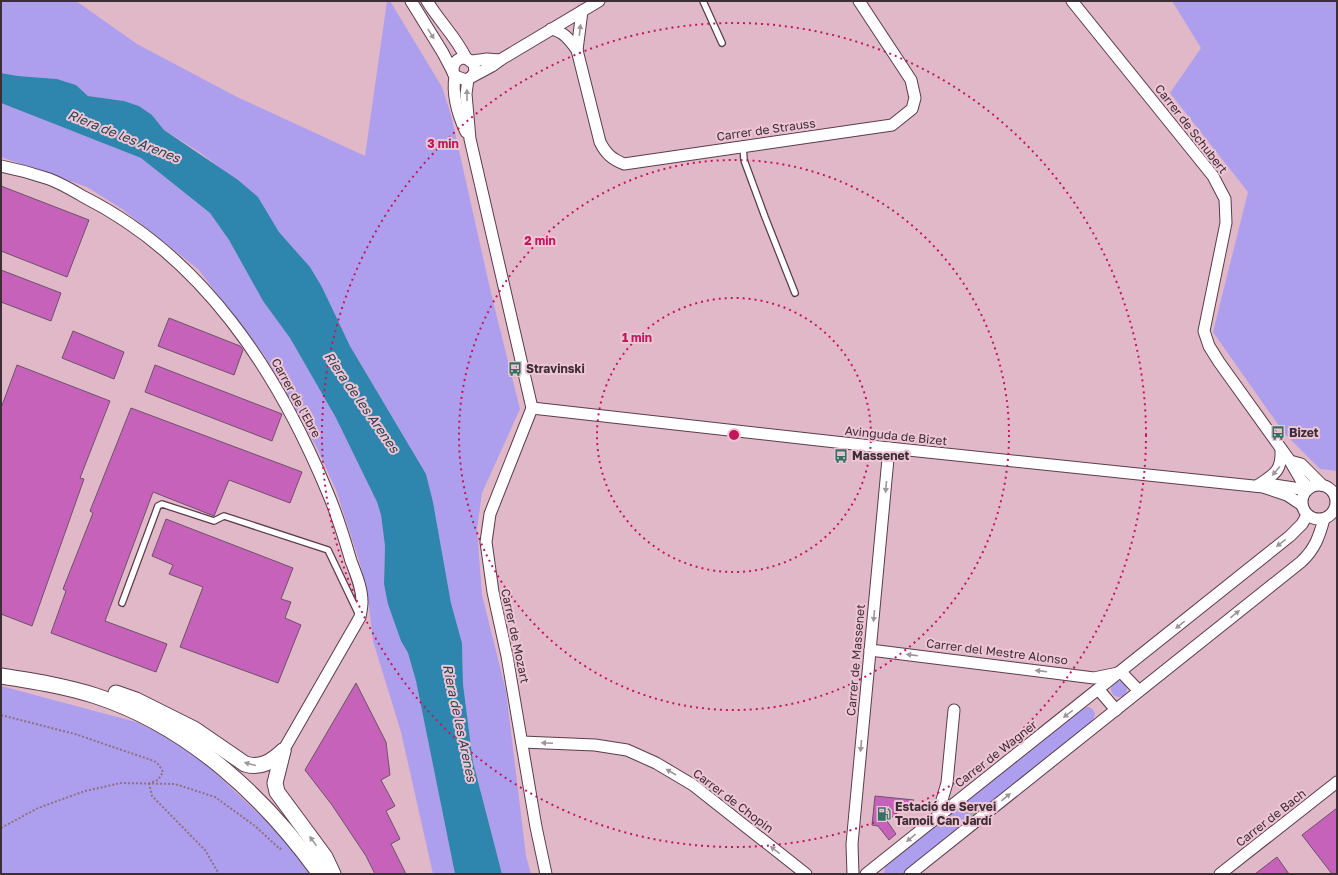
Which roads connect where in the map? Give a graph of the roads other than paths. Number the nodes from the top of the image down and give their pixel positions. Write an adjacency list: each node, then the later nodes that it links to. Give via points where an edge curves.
1 (411, 1): 13 (street, one-way to 13)
2 (427, 1): 11 (street)
3 (599, 1): 7 (street)
4 (703, 1): 9 (lane)
5 (859, 1): 16 (street, Carrer de Strauss, via 911,80 915,98 912,109 892,125)
6 (1072, 1): 21 (street, Carrer de Schubert, via 1214,176 1225,199 1226,223 1204,331 1216,357)
7 (582, 11): 8 (street); 10 (street, Carrer de Strauss, one-way to 7)
8 (551, 30): 10 (street, Carrer de Strauss, via 561,31); 12 (street)
9 (722, 43)
10 (577, 50): 16 (street, Carrer de Strauss, via 600,142 604,151 612,158 624,164)
11 (469, 59): 12 (street); 13 (street, via 458,59 454,64); 14 (street, via 475,68)
12 (500, 60): 14 (street)
13 (454, 74): 14 (street, via 462,80); 15 (street, via 455,98)
14 (470, 77): 15 (street, one-way to 14, via 466,94)
15 (470, 139): 19 (street)
16 (743, 146): 18 (lane, via 744,160)
17 (1, 166): 31 (street, Carrer de l'Ebre, via 46,178 112,211 172,257 210,294 241,332 263,364 291,415 335,509 360,586)
18 (795, 293)
19 (532, 408): 20 (street, Avinguda de Bizet); 40 (street, Carrer de Mozart, via 490,514 486,542 492,592 507,656)
20 (889, 448): 24 (street, Avinguda de Bizet); 32 (street, Carrer de Massenet, one-way to 32)
21 (1281, 449): 22 (street, Carrer de Schubert); 24 (street, one-way to 24, via 1282,463)
22 (1290, 461): 23 (street, Carrer de Schubert, via 1300,464); 25 (street, Carrer de Schubert)
23 (1322, 485): 25 (street); 26 (street)
24 (1260, 486): 25 (street, Avinguda de Bizet); 28 (street, Avinguda de Bizet, via 1287,495)
25 (1308, 489): 28 (street, via 1302,500)
26 (1336, 494): 27 (street)
27 (1336, 507): 29 (street)
28 (1304, 510): 29 (street, via 1318,520); 33 (street, Carrer de Wagner, one-way to 33, via 1302,524 1290,536)
29 (1324, 519): 37 (street, one-way to 29, via 1310,554 1319,539)
30 (122, 603): 31 (lane, via 158,506 162,504 214,521 224,516 328,550)
31 (360, 617): 41 (street, Carrer de l'Ebre)
32 (870, 650): 33 (street, Carrer del Mestre Alonso, one-way to 32, via 1094,678); 49 (street, Carrer de Massenet, one-way to 49, via 852,844)
33 (1121, 672): 36 (street, Carrer de Wagner); 37 (street)
34 (1, 676): 35 (main road)
35 (50, 684): 41 (main road, one-way to 35, via 267,763 253,767 194,729 136,700 92,686); 45 (main road, via 118,704 175,734 217,762 291,838)
36 (1099, 690): 39 (street); 43 (street, Carrer de Wagner, one-way to 43)
37 (1139, 691): 39 (street)
38 (954, 710): 43 (street, via 947,784)
39 (1116, 710): 50 (street, one-way to 39)
40 (522, 742): 47 (street, Carrer de Mozart); 48 (street, Carrer de Chopin, one-way to 40, via 693,785 656,763 627,750 595,745)
41 (283, 751): 46 (main road, one-way to 41, via 325,858 277,792 275,782)
42 (1337, 782): 51 (street, Carrer de Bach)
43 (937, 818): 44 (street, Carrer de Wagner, one-way to 44)
44 (871, 873)
45 (320, 874)
46 (333, 874)
47 (546, 874)
48 (806, 874)
49 (853, 874)
50 (910, 874)
51 (1220, 874)

